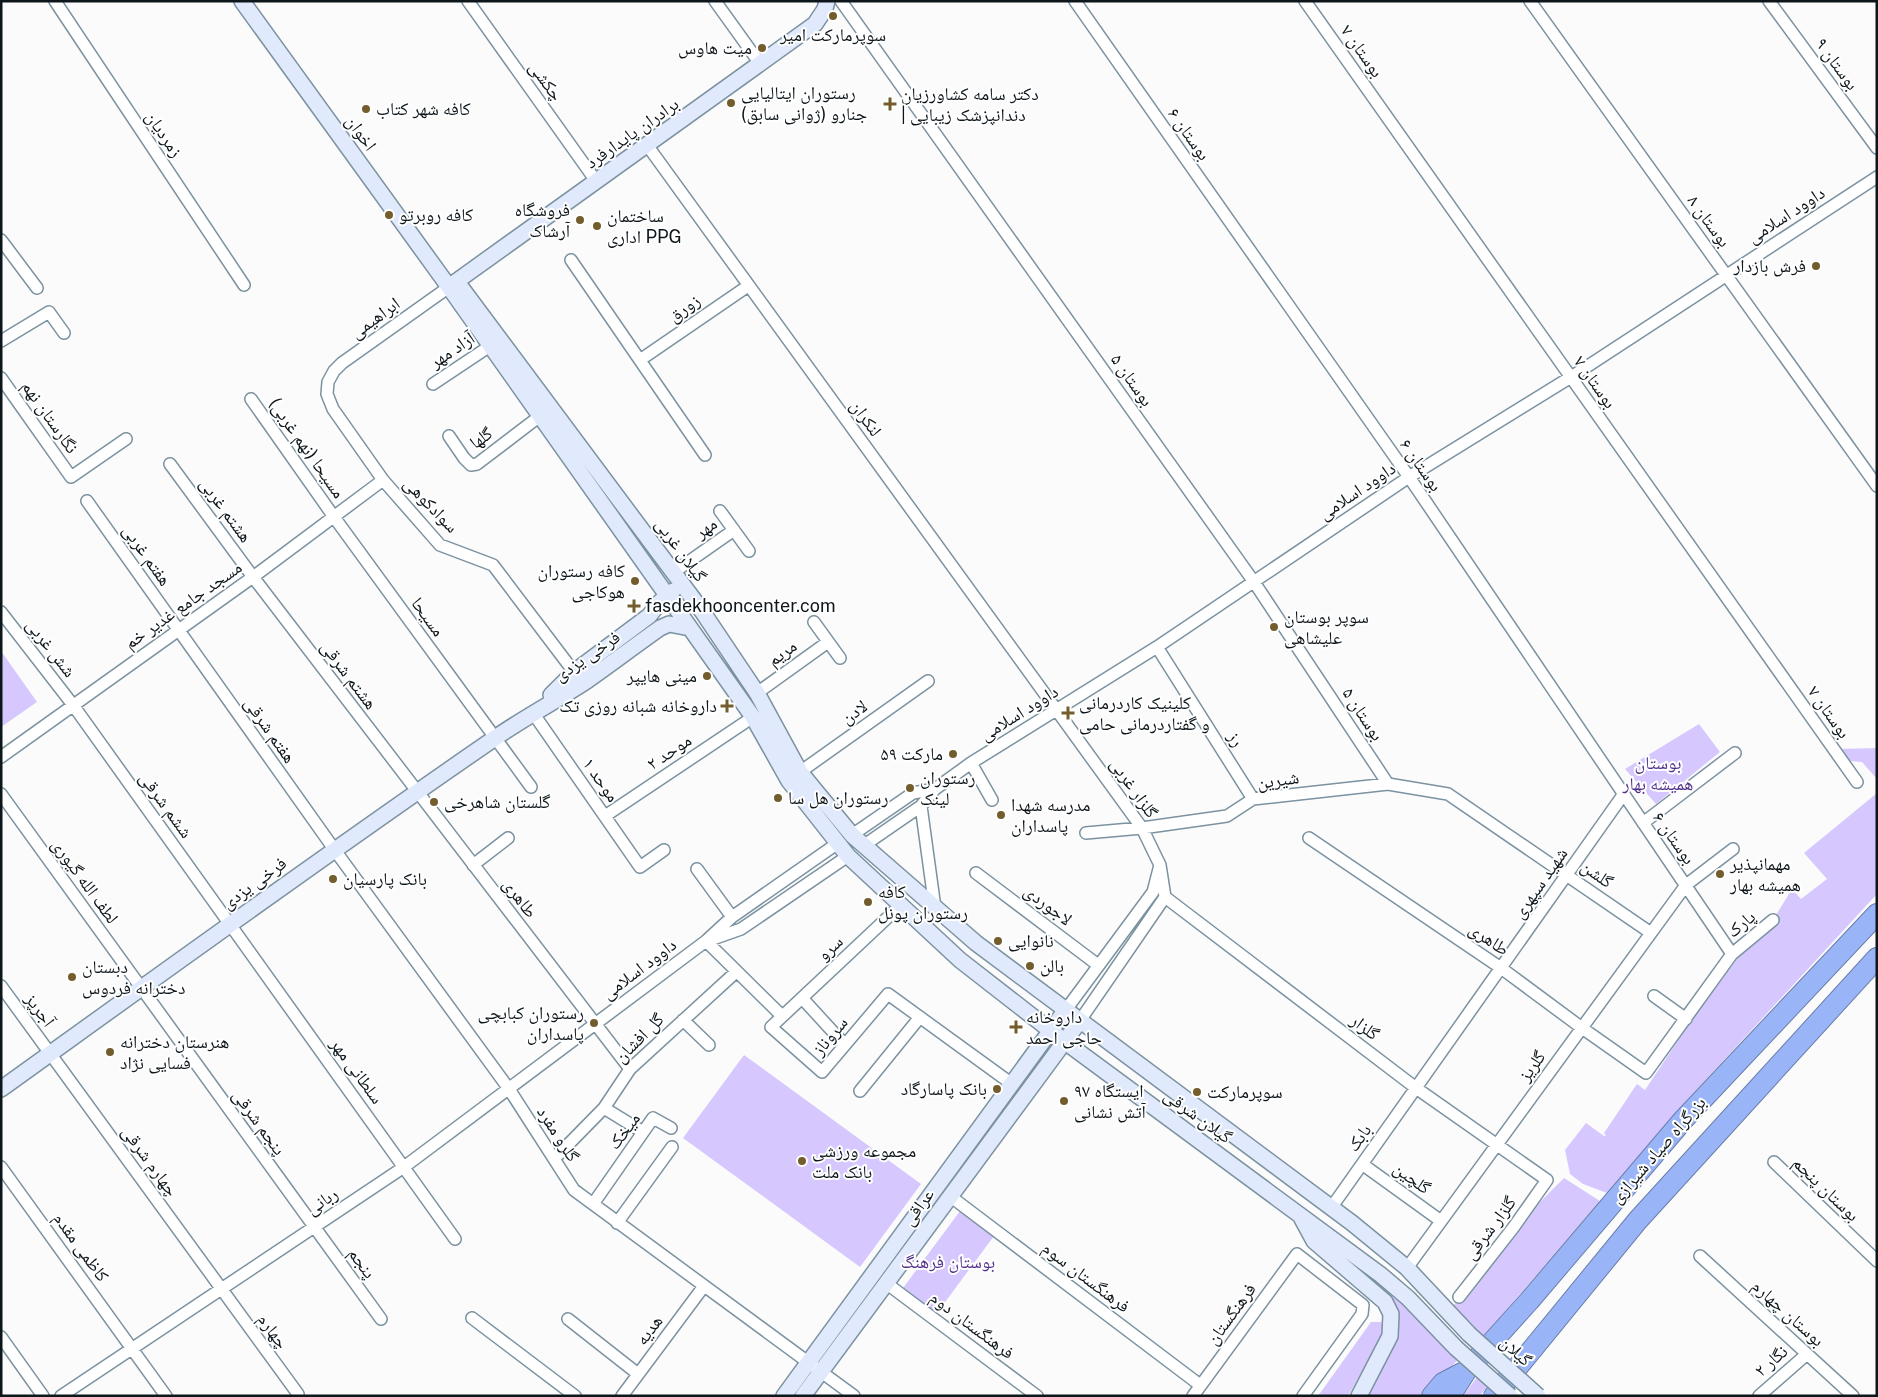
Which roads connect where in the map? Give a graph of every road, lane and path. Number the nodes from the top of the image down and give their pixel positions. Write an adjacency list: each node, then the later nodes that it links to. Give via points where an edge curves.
1 (55, 1): 20 (street, زمردیان)
2 (242, 1): 19 (main road, اخوان)
3 (468, 1): 15 (street, چکشی)
4 (715, 1): 11 (street)
5 (827, 1): 11 (main road, برادران پایدارفرد, via 815,24)
6 (842, 1): 47 (street, بوستان ۵)
7 (1075, 1): 37 (street, بوستان ۶)
8 (1305, 1): 27 (street, بوستان ۷)
9 (1530, 1): 18 (street, بوستان ۸)
10 (1769, 1): 13 (street, بوستان ۹)
11 (760, 64): 12 (main road, برادران پایدارفرد)
12 (647, 145): 15 (main road, برادران پایدارفرد); 21 (street, لنکران)
13 (1877, 148)
14 (1877, 177): 18 (street, داوود اسلامی)
15 (596, 182): 19 (main road, برادران پایدارفرد)
16 (1, 240): 22 (street)
17 (571, 260): 26 (street)
18 (1726, 275): 27 (street, داوود اسلامی); 39 (street, بوستان ۸)
19 (453, 284): 25 (main road); 29 (street, ابراهیمی, via 342,363); 46 (main road, گیلان غربی)
20 (244, 285)
21 (748, 286): 26 (street, زورق); 61 (street, لنکران)
22 (36, 288)
23 (64, 334): 24 (street, via 49,312)
24 (1, 341)
25 (490, 346): 30 (street, آزاد مهر); 32 (main road)
26 (640, 360): 35 (street)
27 (1570, 377): 37 (street, داوود اسلامی); 69 (street, بوستان ۷)
28 (1, 378): 34 (street, نگارستان نهم, via 71,477)
29 (328, 382): 38 (street, سوادکوهی, via 327,394 333,409)
30 (433, 384)
31 (252, 399): 42 (street, مسیحا (نهم غربی))
32 (540, 416): 33 (street, گلها, via 477,464 471,464 464,458); 48 (main road)
33 (449, 436)
34 (126, 439)
35 (705, 455)
36 (170, 464): 45 (street, هشتم غربی)
37 (1409, 477): 47 (street, داوود اسلامی); 76 (street, بوستان ۶)
38 (384, 480): 42 (street, مسجد جامع غدیر خم); 57 (street, سوادکوهی, via 440,545 494,565)
39 (1877, 486)
40 (88, 501): 53 (street, هفتم غربی)
41 (720, 511): 43 (street, مهر)
42 (334, 517): 45 (street, مسجد جامع غدیر خم); 64 (street, مسیحا)
43 (734, 530): 44 (street, مهر); 46 (street, مهر)
44 (748, 551)
45 (253, 577): 53 (street, مسجد جامع غدیر خم); 73 (street, هشتم شرقی)
46 (678, 578): 48 (main road, فرخی یزدی); 49 (main road, گیلان غربی)
47 (1254, 582): 55 (street, داوود اسلامی); 70 (street, بوستان ۵)
48 (667, 595): 52 (main road); 57 (main road, فرخی یزدی, via 649,616)
49 (700, 608): 52 (main road); 59 (main road, گیلان غربی)
50 (1, 612): 60 (street, شش غربی)
51 (814, 622): 54 (street)
52 (687, 624): 62 (main road, فرخی یزدی, via 669,624 660,628 586,681); 63 (main road)
53 (178, 630): 60 (street, مسجد جامع غدیر خم); 90 (street, هفتم شرقی)
54 (828, 642): 56 (street); 59 (street, مریم)
55 (1157, 647): 61 (street, داوود اسلامی); 77 (street, رز)
56 (840, 658)
57 (574, 672): 62 (main road, فرخی یزدی)
58 (928, 681): 68 (street, لادن)
59 (757, 693): 68 (main road, گیلان غربی)
60 (73, 705): 66 (street, مسجد جامع غدیر خم); 105 (street, ششم شرقی)
61 (1057, 710): 67 (street, داوود اسلامی); 82 (street, گلزار غربی)
62 (533, 712): 64 (main road, فرخی یزدی); 80 (street, موحد ۱)
63 (753, 717): 80 (street, موحد ۲); 87 (main road, via 789,781)
64 (495, 738): 71 (street, مسیحا); 73 (main road, فرخی یزدی)
65 (1735, 753): 81 (street)
66 (1, 757)
67 (971, 763): 72 (street, داوود اسلامی); 78 (street)
68 (800, 772): 84 (main road, گیلان غربی)
69 (1857, 782)
70 (1388, 784): 75 (street, شیرین); 77 (street, شیرین)
71 (531, 788)
72 (934, 789): 79 (street, داوود اسلامی); 84 (street, داوود اسلامی, via 913,793)
73 (418, 793): 90 (main road, فرخی یزدی); 93 (street, طاهری)
74 (1, 794): 114 (street, لطف الله گیوری)
75 (1448, 794): 97 (street, گلشن)
76 (1623, 796): 81 (street, بوستان ۶); 97 (street, شهید سپهری)
77 (1253, 799): 82 (street, شیرین, via 1226,816)
78 (992, 800)
79 (921, 806): 88 (street, داوود اسلامی); 101 (street)
80 (605, 816): 91 (street, موحد ۱, via 640,868)
81 (1643, 823): 98 (street, بوستان ۶)
82 (1142, 828): 83 (street, شیرین); 94 (street, گلزار غربی)
83 (1086, 833)
84 (852, 835): 87 (main road); 88 (main road, گیلان غربی)
85 (508, 838): 93 (street)
86 (1309, 838): 111 (street, طاهری)
87 (838, 843): 92 (main road); 103 (street, داوود اسلامی)
88 (863, 846): 92 (main road); 101 (main road, گیلان شرقی)
89 (1734, 848): 98 (street, گلریز)
90 (334, 849): 105 (main road, فرخی یزدی); 137 (street, گلرو مفرد)
91 (664, 850)
92 (848, 856): 100 (main road, گیلان شرقی); 107 (street, داوود اسلامی, via 741,929)
93 (473, 865): 123 (street, طاهری)
94 (1160, 865): 99 (street); 110 (street, via 1153,892)
95 (697, 869): 103 (street)
96 (976, 873): 110 (street, لاجوردی)
97 (1567, 875): 106 (street, گلشن); 111 (street, شهید سپهری)
98 (1686, 885): 106 (street, گلریز); 108 (street, بوستان ۶)
99 (1165, 898): 122 (street); 135 (street, گلزار)
100 (902, 904): 116 (street, سرو); 125 (main road, گیلان شرقی, via 960,960)
101 (935, 908): 117 (main road, گیلان شرقی)
102 (1877, 914): 176 (highway, بزرگراه صیاد شیرازی, via 1684,1119)
103 (732, 917): 107 (street, داوود اسلامی)
104 (1773, 920): 108 (street, پارک)
105 (230, 924): 114 (main road, فرخی یزدی); 150 (street, سلطانی مهر)
106 (1651, 933): 124 (street, گلریز)
107 (706, 941): 112 (street); 123 (street, داوود اسلامی)
108 (1732, 954): 120 (street, پارک)
109 (1877, 958): 194 (highway, بزرگراه صیاد شیرازی, via 1638,1220)
110 (1098, 965): 117 (street)
111 (1501, 968): 124 (street, طاهری); 135 (street, شهید سپهری)
112 (736, 972): 118 (street); 121 (street, گل افشان)
113 (1, 986): 130 (street, آجرپز)
114 (141, 988): 130 (main road, فرخی یزدی); 158 (street, پنجم شرقی)
115 (1654, 996): 120 (street)
116 (802, 998): 118 (street, سرو); 129 (street)
117 (1065, 1011): 122 (main road, گیلان شرقی); 125 (main road, عراقی)
118 (782, 1016): 129 (street, سروناز, via 771,1027 822,1072)
119 (920, 1017): 129 (street, سروناز, via 888,994); 134 (street, سروناز); 138 (street)
120 (1686, 1019): 133 (street, پارک)
121 (683, 1020): 128 (street); 132 (street, گل افشان)
122 (1079, 1022): 126 (main road, گیلان شرقی); 127 (main road, عراقی)
123 (594, 1024): 132 (street, طاهری); 137 (street, ربانی)
124 (1582, 1028): 133 (street, طاهری); 144 (street, گلریز)
125 (1050, 1031): 127 (main road, گیلان شرقی); 134 (main road, عراقی)
126 (1102, 1038): 131 (main road); 140 (main road, گیلان شرقی)
127 (1064, 1042): 131 (main road, گیلان شرقی); 152 (main road, عراقی)
128 (709, 1045)
129 (845, 1045)
130 (50, 1054): 136 (main road, فرخی یزدی); 165 (street, چهارم شرقی)
131 (1087, 1058): 143 (main road, گیلان شرقی)
132 (630, 1069): 139 (street, گل افشان)
133 (1646, 1073)
134 (1012, 1084): 174 (main road, عراقی)
135 (1416, 1088): 144 (street, گلزار); 148 (street, بابک)
136 (1, 1089)
137 (509, 1090): 146 (street, گلرو مفرد); 150 (street, ربانی)
138 (860, 1091)
139 (604, 1108): 142 (street); 146 (street, گل افشان)
140 (1212, 1120): 143 (main road); 154 (main road, گیلان شرقی)
141 (671, 1128): 142 (street, میخک, via 653,1118)
142 (643, 1132): 153 (street, میخک)
143 (1198, 1140): 155 (main road, گیلان شرقی)
144 (1497, 1145): 151 (street, گلزار); 156 (street, گلریز)
145 (672, 1147): 157 (street)
146 (554, 1159): 153 (street, گلرو مفرد, via 574,1190)
147 (1774, 1162): 161 (street, بوستان پنجم)
148 (1362, 1164): 154 (street, بابک); 156 (street, گلچین)
149 (1, 1167): 172 (street, کاظمی مقدم)
150 (404, 1167): 158 (street, ربانی); 159 (street, سلطانی مهر)
151 (1546, 1180): 166 (street, گلزار شرقی)
152 (950, 1196): 163 (main road, عراقی); 178 (street, فرهنگستان سوم)
153 (593, 1204): 157 (street, گلرو مفرد)
154 (1331, 1208): 162 (main road, گیلان شرقی)
155 (1299, 1214): 191 (main road, via 1314,1241 1386,1302 1391,1314 1390,1336); 195 (main road, گیلان شرقی, bridge, via 1408,1298 1456,1348)
156 (1441, 1221): 162 (street, گلریز)
157 (617, 1223): 164 (street, گلرو مفرد)
158 (314, 1227): 165 (street, ربانی); 168 (street, پنجم)
159 (456, 1239)
160 (1700, 1256): 173 (street, بوستان چهارم)
161 (1877, 1261)
162 (1406, 1268): 170 (main road, گیلان شرقی)
163 (886, 1283): 175 (main road, عراقی); 188 (street, فرهنگستان دوم)
164 (704, 1286): 174 (street, گلرو مفرد); 177 (street, هدیه)
165 (221, 1289): 172 (street, ربانی); 179 (street, چهارم)
166 (1459, 1296)
167 (472, 1318): 183 (street)
168 (380, 1319)
169 (568, 1319): 177 (street)
170 (1469, 1334): 196 (main road, گیلان, bridge)
171 (1, 1337): 180 (street)
172 (132, 1348): 181 (street, ربانی); 182 (street, کاظمی مقدم)
173 (1807, 1354): 197 (street, نگار ۲); 198 (street, بوستان چهارم)
174 (808, 1362): 175 (street, گلرو مفرد); 185 (main road, عراقی)
175 (820, 1371): 186 (main road, عراقی); 187 (street, گلرو مفرد)
176 (1466, 1371): 192 (highway, via 1443,1383); 193 (highway, بزرگراه صیاد شیرازی)
177 (638, 1374): 184 (street, هدیه)
178 (1200, 1385): 189 (street, فرهنگستان); 190 (street, فرهنگستان, via 1298,1254 1363,1305 1362,1314)
179 (298, 1394)
180 (43, 1396)
181 (61, 1396)
182 (166, 1396)
183 (575, 1396)
184 (622, 1396)
185 (784, 1396)
186 (802, 1396)
187 (854, 1396)
188 (1037, 1396)
189 (1193, 1396)
190 (1303, 1396)
191 (1359, 1396)
192 (1432, 1396)
193 (1450, 1396)
194 (1494, 1396)
195 (1510, 1396)
196 (1538, 1396)
197 (1759, 1396)
198 (1853, 1396)

